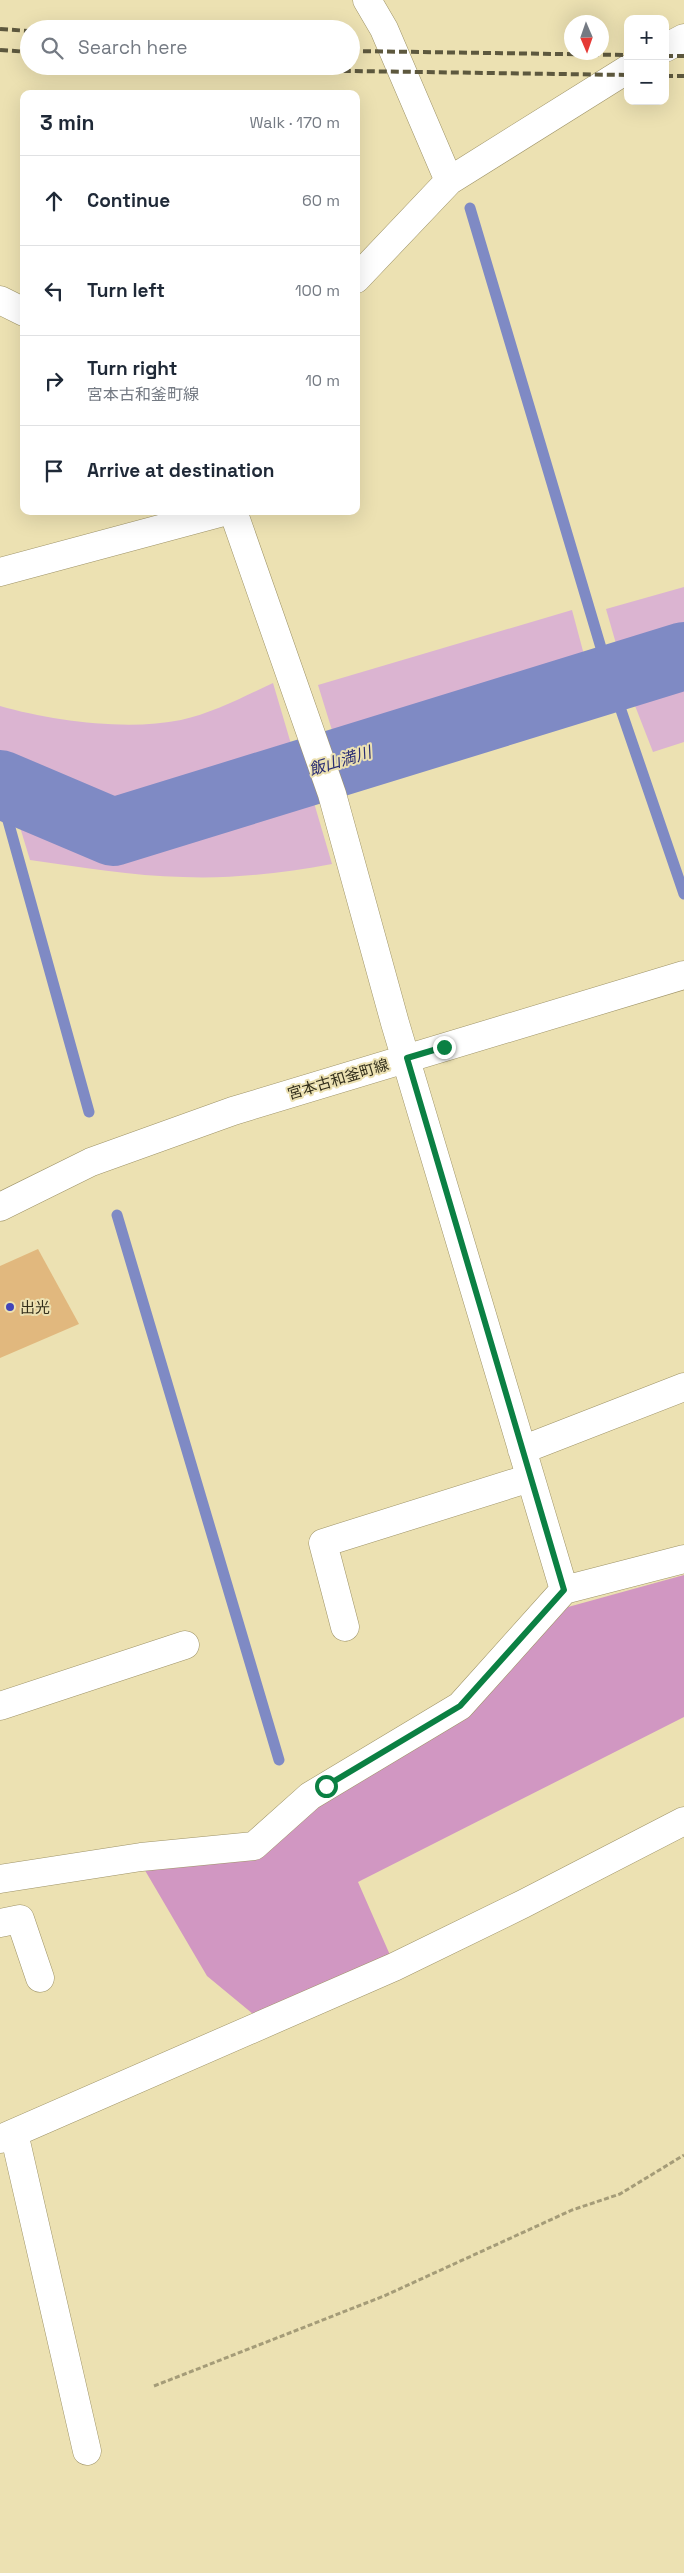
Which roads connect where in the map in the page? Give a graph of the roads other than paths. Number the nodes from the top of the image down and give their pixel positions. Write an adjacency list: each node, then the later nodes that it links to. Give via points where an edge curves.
1 (367, 0): 5 (street, via 384,29)
2 (684, 38): 3 (street)
3 (669, 46)
4 (624, 72): 5 (street)
5 (449, 181): 6 (street)
6 (360, 275)
7 (0, 300): 8 (street)
8 (20, 310)
9 (212, 515): 11 (street)
10 (233, 515): 13 (street, via 317,746)
11 (0, 572)
12 (684, 975): 13 (street, 宮本古和釜町線)
13 (407, 1058): 14 (street, 宮本古和釜町線, via 233,1111 91,1162); 16 (street)
14 (0, 1207)
15 (684, 1387): 16 (street)
16 (522, 1450): 17 (street)
17 (530, 1478): 19 (street); 20 (street, via 323,1543)
18 (684, 1559): 19 (street)
19 (564, 1590): 24 (street, via 460,1706 310,1796 254,1846)
20 (344, 1627)
21 (185, 1645): 22 (street)
22 (0, 1706)
23 (684, 1821): 27 (street, via 394,1967)
24 (2, 1874)
25 (0, 1923): 26 (street, via 20,1920)
26 (40, 1978)
27 (7, 2136): 28 (street)
28 (88, 2451)

